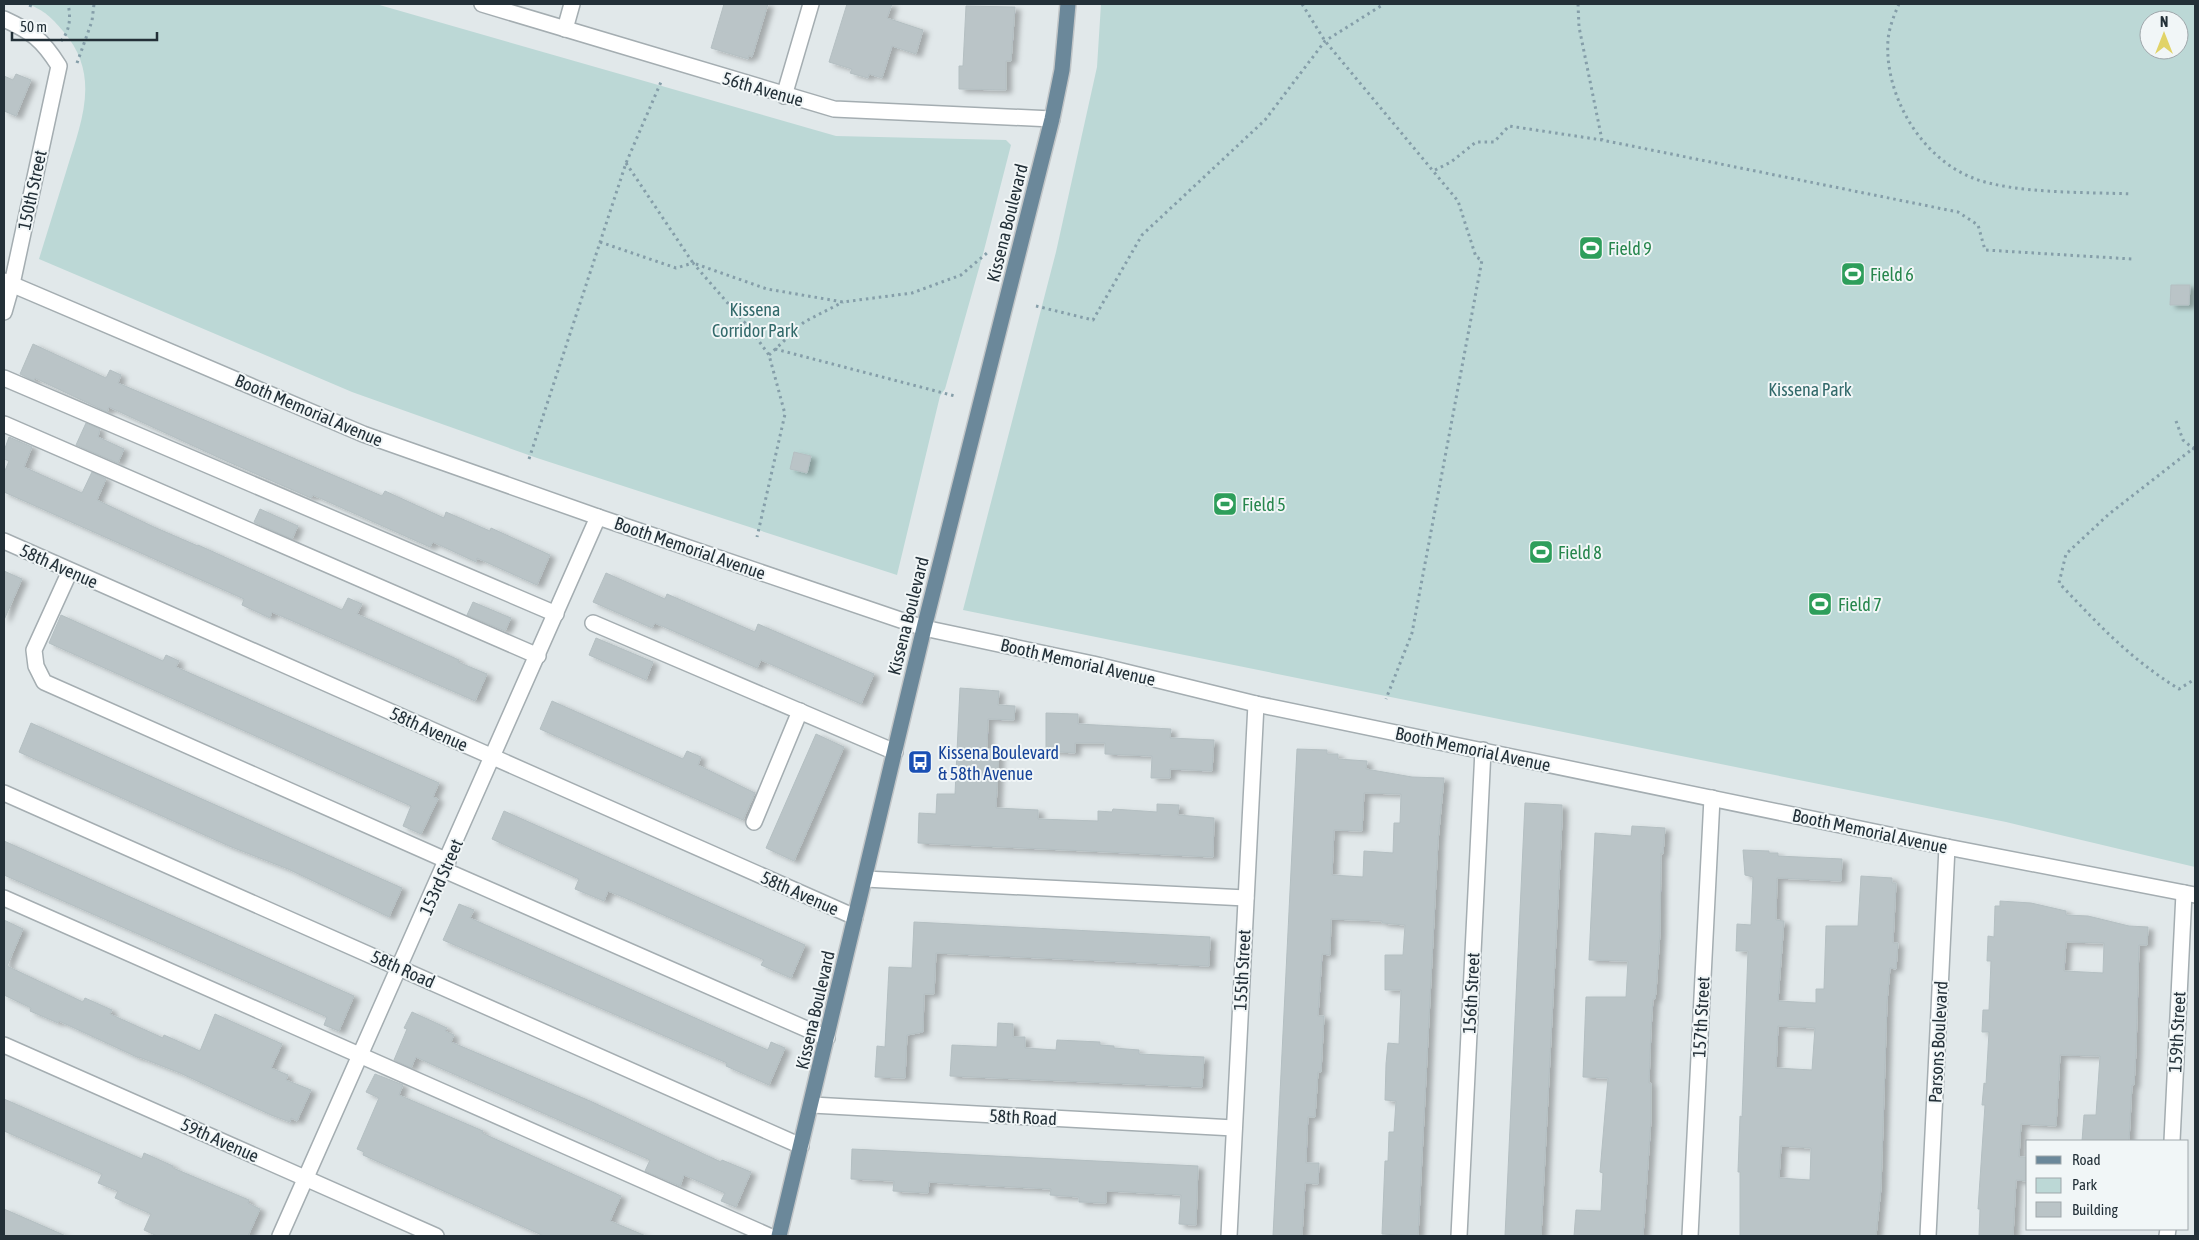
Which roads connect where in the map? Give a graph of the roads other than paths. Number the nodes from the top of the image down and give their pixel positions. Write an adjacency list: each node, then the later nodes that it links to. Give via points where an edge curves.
1 (482, 4): 6 (street, 56th Avenue)
2 (572, 4): 6 (street)
3 (811, 4): 7 (street)
4 (1068, 4): 8 (main road, Kissena Boulevard, via 1062,70)
5 (4, 20): 9 (street, 150th Street, via 32,32 59,66)
6 (565, 29): 7 (street, 56th Avenue)
7 (784, 96): 8 (street, 56th Avenue, via 834,109)
8 (1052, 119): 18 (main road, Kissena Boulevard)
9 (8, 282): 10 (street, 150th Street); 13 (street, Booth Memorial Avenue, via 363,434)
10 (4, 312)
11 (4, 378): 16 (street)
12 (4, 424): 19 (street)
13 (598, 518): 16 (street, 153rd Street); 18 (street, Booth Memorial Avenue)
14 (4, 541): 15 (street, 58th Avenue)
15 (70, 571): 24 (street, 58th Avenue); 29 (street, via 34,650 36,666 44,682)
16 (556, 614): 19 (street, 153rd Street)
17 (594, 623): 21 (street)
18 (924, 628): 20 (street, Booth Memorial Avenue, via 1093,664); 23 (main road, Kissena Boulevard)
19 (538, 656): 24 (street, 153rd Street)
20 (1256, 704): 22 (street, Booth Memorial Avenue); 33 (street, 155th Street)
21 (800, 712): 23 (street); 27 (street)
22 (1483, 750): 26 (street, Booth Memorial Avenue); 49 (street, 156th Street)
23 (895, 752): 30 (main road, Kissena Boulevard)
24 (493, 758): 29 (street, 153rd Street); 34 (street, 58th Avenue)
25 (4, 793): 35 (street, 58th Road)
26 (1712, 798): 28 (street, Booth Memorial Avenue); 50 (street, 157th Street)
27 (754, 822)
28 (1947, 847): 31 (street, Booth Memorial Avenue); 51 (street, Parsons Boulevard)
29 (446, 866): 35 (street, 153rd Street); 36 (street)
30 (865, 879): 33 (street); 34 (main road, Kissena Boulevard)
31 (2190, 894): 41 (street, 159th Street)
32 (4, 898): 38 (street)
33 (1246, 898): 40 (street, 155th Street)
34 (855, 917): 36 (main road, Kissena Boulevard)
35 (400, 968): 38 (street, 153rd Street); 42 (street, 58th Road)
36 (828, 1038): 39 (main road, Kissena Boulevard)
37 (4, 1044): 43 (street, 59th Avenue)
38 (361, 1056): 43 (street, 153rd Street); 46 (street)
39 (812, 1105): 40 (street, 58th Road); 42 (main road, Kissena Boulevard)
40 (1234, 1128): 48 (street, 155th Street)
41 (2172, 1140)
42 (801, 1146): 47 (main road, Kissena Boulevard)
43 (306, 1178): 44 (street, 153rd Street); 45 (street, 59th Avenue)
44 (280, 1236)
45 (436, 1236)
46 (769, 1236)
47 (779, 1236)
48 (1229, 1236)
49 (1459, 1236)
50 (1690, 1236)
51 (1928, 1236)

